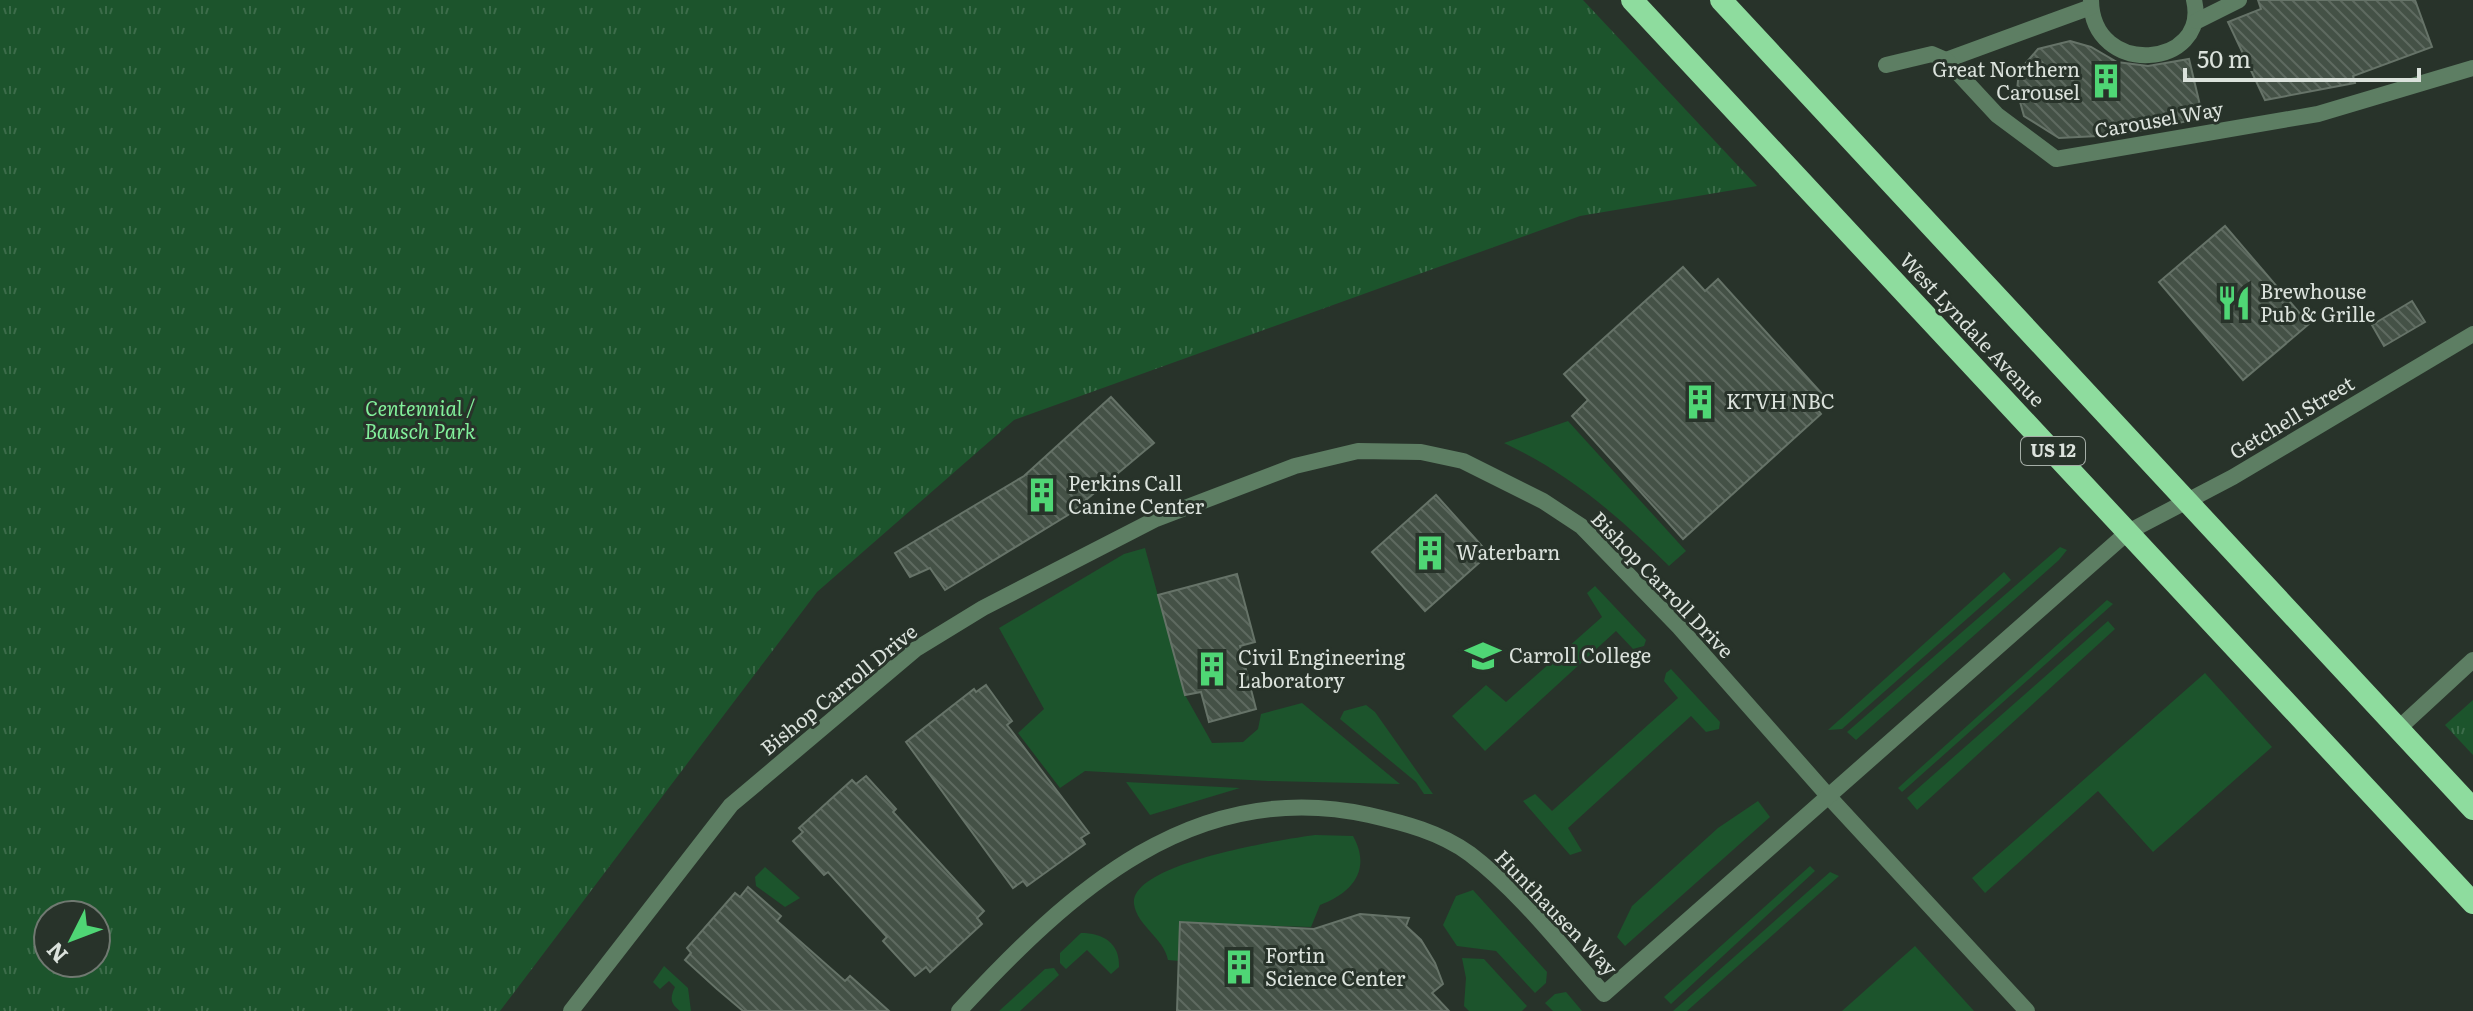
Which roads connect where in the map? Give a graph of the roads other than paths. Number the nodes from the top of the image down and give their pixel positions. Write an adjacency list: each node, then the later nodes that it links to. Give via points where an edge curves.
1 (1632, 0): 12 (highway, West Lyndale Avenue / US 12)
2 (1721, 0): 11 (highway, West Lyndale Avenue)
3 (2194, 0): 6 (street)
4 (2239, 0): 6 (street)
5 (2091, 3): 6 (street, via 2098,32 2110,47 2133,54 2172,50 2189,38); 7 (street)
6 (2197, 21)
7 (1946, 60): 8 (street, via 1932,54); 9 (street, Carousel Way, via 1997,115 2056,159 2318,114)
8 (1886, 65)
9 (2473, 68)
10 (2473, 334): 11 (street, Getchell Street)
11 (2189, 500): 12 (street, Getchell Street); 14 (highway, West Lyndale Avenue)
12 (2128, 532): 15 (street, Hunthausen Way); 17 (highway, West Lyndale Avenue / US 12)
13 (2473, 660): 14 (street)
14 (2399, 728): 16 (highway, West Lyndale Avenue)
15 (1830, 798): 18 (street, Bishop Carroll Drive, via 1679,627 1581,526 1463,461 1421,452 1358,451 1295,466 1156,519 983,608 916,649 731,805); 19 (street, Hunthausen Way, via 1604,994 1508,887 1469,853 1436,833 1326,806 1251,809 1159,841 1104,874); 20 (street, Bishop Carroll Drive)
16 (2473, 809)
17 (2473, 903)
18 (571, 1011)
19 (959, 1011)
20 (2027, 1011)

